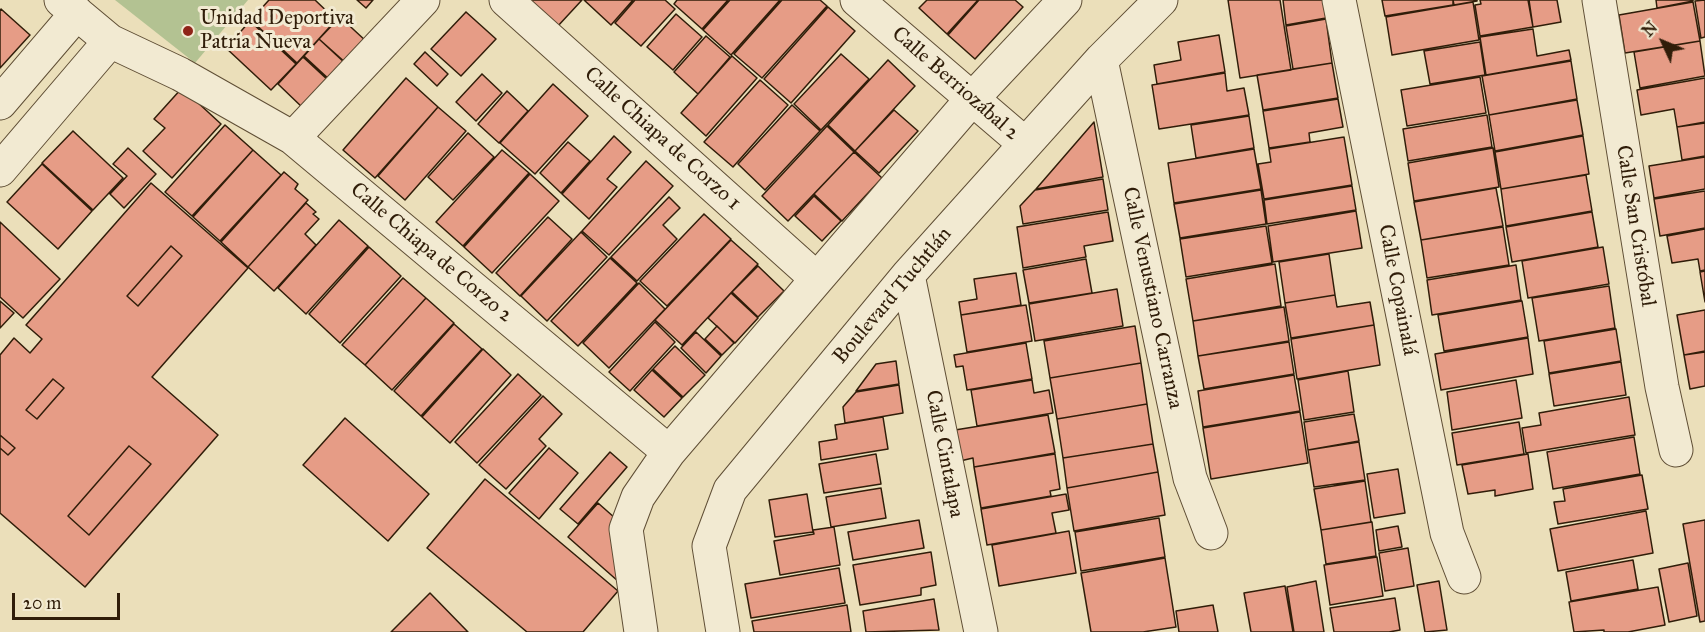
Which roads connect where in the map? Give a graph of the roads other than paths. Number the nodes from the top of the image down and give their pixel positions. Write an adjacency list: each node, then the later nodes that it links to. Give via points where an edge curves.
1 (423, 0): 13 (street)
2 (506, 0): 17 (street, Calle Chiapa de Corzo 1)
3 (857, 0): 11 (street, Calle Berriozábal 2)
4 (1065, 0): 11 (street)
5 (1161, 0): 10 (street, Boulevard Tuchtlán)
6 (1339, 0): 21 (street, Calle Copainalá, via 1447,534)
7 (1599, 0): 18 (street, Calle San Cristóbal, via 1662,387)
8 (69, 7): 9 (street, Calle Chiapa de Corzo 2); 12 (street)
9 (110, 41): 13 (street, Calle Chiapa de Corzo 2, via 180,74); 15 (street)
10 (1101, 60): 14 (street, Boulevard Tuchtlán); 20 (street, Calle Venustiano Carranza, via 1190,478)
11 (972, 99): 14 (street, Calle Berriozábal 2); 17 (street)
12 (0, 103)
13 (293, 138): 19 (street, Calle Chiapa de Corzo 2)
14 (1024, 144): 16 (street, Boulevard Tuchtlán)
15 (0, 170)
16 (908, 275): 23 (street, Boulevard Tuchtlán, via 730,490 709,546); 24 (street, Calle Cintalapa)
17 (817, 279): 19 (street)
18 (1676, 450)
19 (669, 452): 22 (street, via 638,497 626,529)
20 (1211, 533)
21 (1464, 577)
22 (640, 632)
23 (723, 632)
24 (981, 632)

